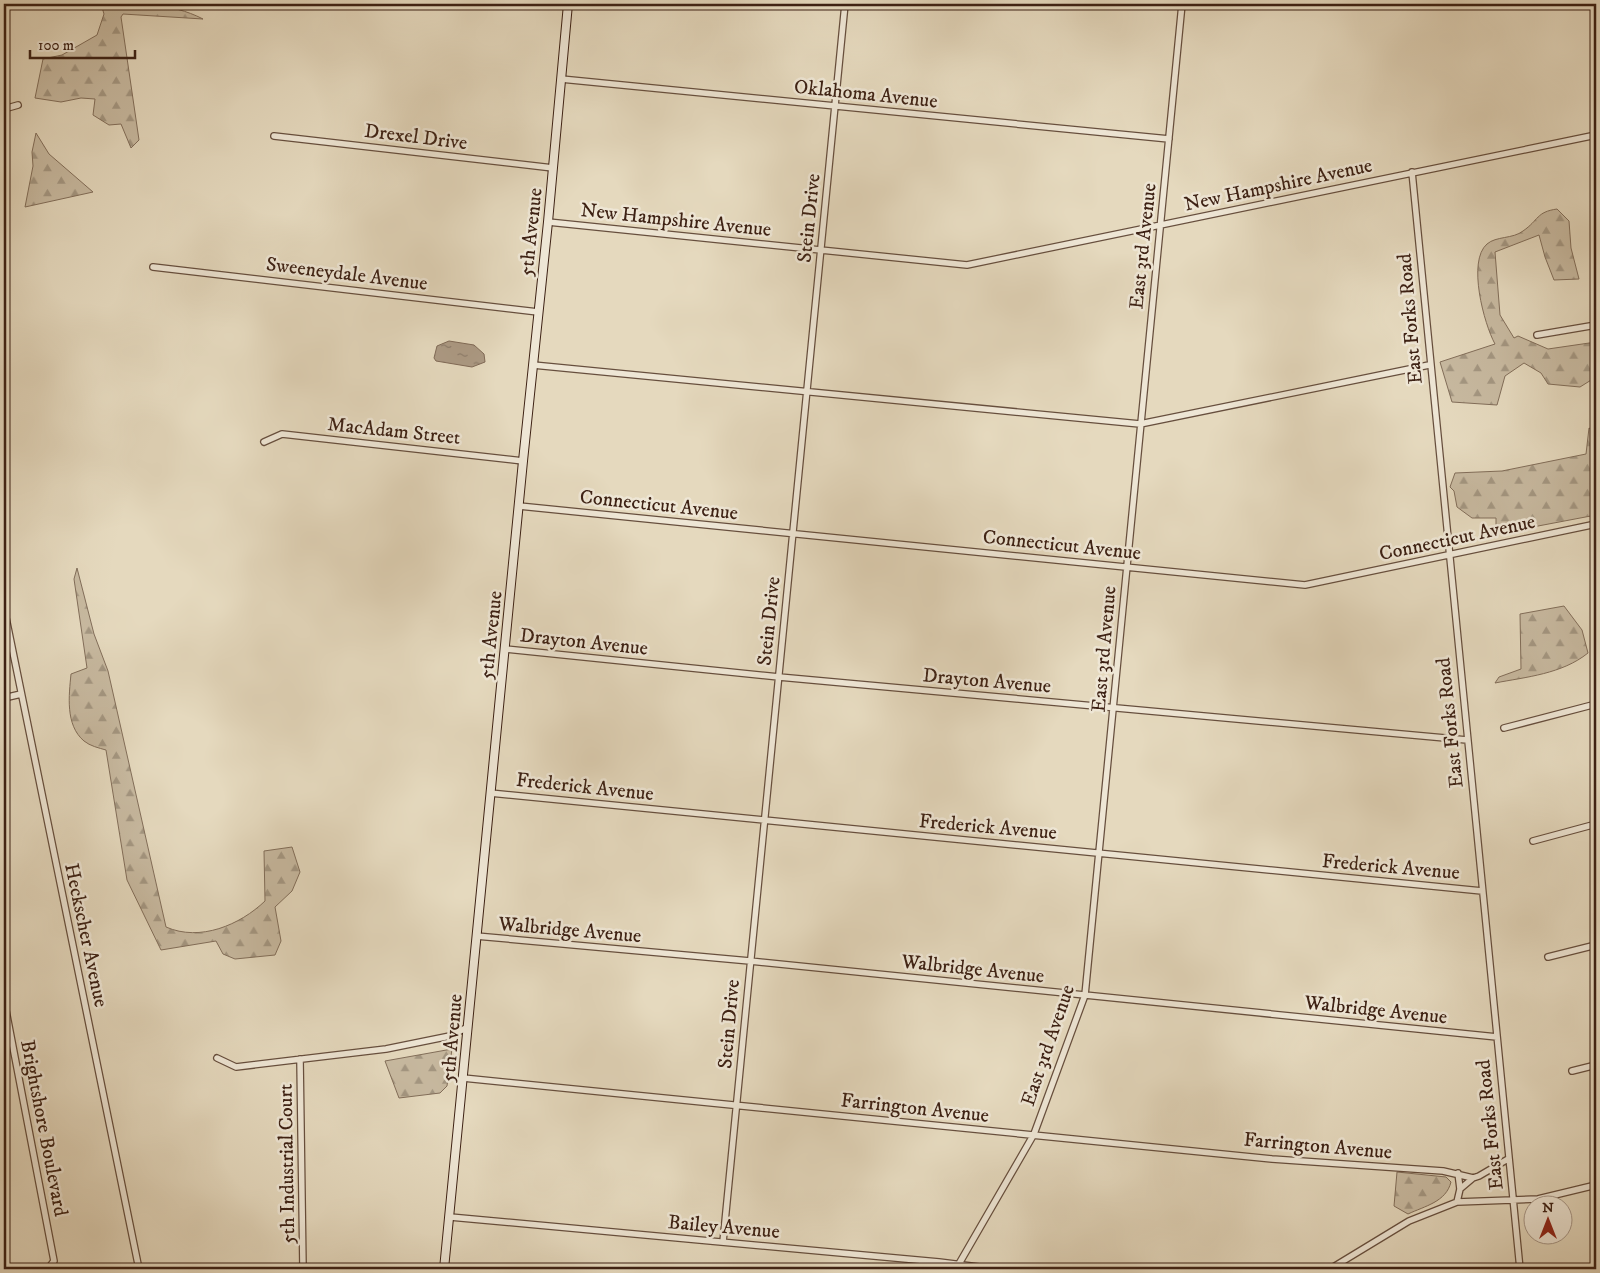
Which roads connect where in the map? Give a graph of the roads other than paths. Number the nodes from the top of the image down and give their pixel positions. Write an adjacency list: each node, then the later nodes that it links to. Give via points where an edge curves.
1 (568, 4): 4 (main road, 5th Avenue)
2 (845, 4): 6 (street, Stein Drive)
3 (1182, 4): 10 (street, East 3rd Avenue)
4 (561, 79): 6 (street, Oklahoma Avenue); 11 (main road, 5th Avenue)
5 (18, 105): 7 (street)
6 (835, 106): 10 (street, Oklahoma Avenue); 15 (street, Stein Drive)
7 (4, 108)
8 (1596, 135): 12 (street, New Hampshire Avenue)
9 (274, 136): 11 (street, Drexel Drive)
10 (1169, 139): 14 (street, East 3rd Avenue)
11 (553, 168): 13 (main road, 5th Avenue)
12 (1412, 172): 14 (street, New Hampshire Avenue); 21 (street, East Forks Road)
13 (548, 222): 15 (street, New Hampshire Avenue); 17 (main road, 5th Avenue)
14 (1160, 226): 15 (street, New Hampshire Avenue, via 967,264); 23 (street, East 3rd Avenue)
15 (821, 250): 22 (street, Stein Drive)
16 (152, 267): 17 (street, Sweeneydale Avenue)
17 (538, 312): 20 (main road, 5th Avenue)
18 (1596, 325): 19 (street)
19 (1537, 336)
20 (533, 365): 22 (street); 25 (main road, 5th Avenue)
21 (1429, 365): 23 (street); 29 (street, East Forks Road)
22 (807, 392): 23 (street); 28 (street, Stein Drive)
23 (1140, 424): 30 (street, East 3rd Avenue)
24 (264, 442): 25 (street, MacAdam Street, via 282,434)
25 (523, 461): 26 (main road, 5th Avenue)
26 (519, 506): 28 (street, Connecticut Avenue); 32 (main road, 5th Avenue)
27 (1596, 524): 29 (street, Connecticut Avenue)
28 (793, 533): 30 (street, Connecticut Avenue); 33 (street, Stein Drive)
29 (1448, 555): 30 (street, Connecticut Avenue, via 1305,585); 39 (street, East Forks Road)
30 (1126, 568): 37 (street, East 3rd Avenue)
31 (4, 608): 34 (street, Heckscher Avenue)
32 (505, 649): 33 (street, Drayton Avenue); 40 (main road, 5th Avenue)
33 (779, 677): 37 (street, Drayton Avenue); 41 (street, Stein Drive)
34 (21, 694): 35 (street); 72 (street, Heckscher Avenue)
35 (4, 698)
36 (1596, 704): 38 (street)
37 (1114, 708): 39 (street, Drayton Avenue); 44 (street, East 3rd Avenue)
38 (1504, 728)
39 (1467, 740): 45 (street, East Forks Road)
40 (490, 793): 41 (street, Frederick Avenue); 46 (main road, 5th Avenue)
41 (764, 820): 44 (street, Frederick Avenue); 49 (street, Stein Drive)
42 (1596, 824): 43 (street)
43 (1533, 842)
44 (1098, 853): 45 (street, Frederick Avenue); 50 (street, East 3rd Avenue)
45 (1482, 891): 53 (street, East Forks Road)
46 (476, 936): 49 (street, Walbridge Avenue); 52 (main road, 5th Avenue)
47 (1596, 945): 48 (street)
48 (1548, 958)
49 (750, 961): 50 (street, Walbridge Avenue); 59 (street, Stein Drive)
50 (1085, 995): 53 (street, Walbridge Avenue); 60 (street, East 3rd Avenue)
51 (4, 1000): 71 (street, Brightshore Boulevard, via 54,1261)
52 (468, 1027): 55 (street, 5th Industrial Court, via 450,1036 386,1049); 58 (main road, 5th Avenue)
53 (1497, 1037): 61 (street, East Forks Road)
54 (217, 1058): 55 (street, 5th Industrial Court, via 236,1066)
55 (300, 1059): 73 (street, 5th Industrial Court)
56 (1596, 1065): 57 (street)
57 (1572, 1071)
58 (463, 1078): 59 (street, Farrington Avenue); 68 (main road, 5th Avenue)
59 (737, 1105): 60 (street, Farrington Avenue); 69 (street, Stein Drive)
60 (1034, 1134): 62 (street, Farrington Avenue, via 1272,1159); 70 (street, East 3rd Avenue)
61 (1508, 1159): 63 (street); 66 (street, East Forks Road)
62 (1458, 1173): 63 (street, Farrington Avenue); 65 (street)
63 (1473, 1178): 65 (street)
64 (1596, 1185): 66 (street, via 1557,1196)
65 (1460, 1190): 67 (street)
66 (1513, 1199): 67 (street); 77 (street, East Forks Road)
67 (1457, 1202): 76 (street, via 1409,1221)
68 (450, 1217): 69 (street, Bailey Avenue); 74 (main road, 5th Avenue)
69 (723, 1242): 70 (street, Bailey Avenue)
70 (957, 1267): 75 (street, Bailey Avenue)
71 (48, 1269)
72 (138, 1269)
73 (304, 1269)
74 (444, 1269)
75 (995, 1269)
76 (1330, 1269)
77 (1520, 1269)

